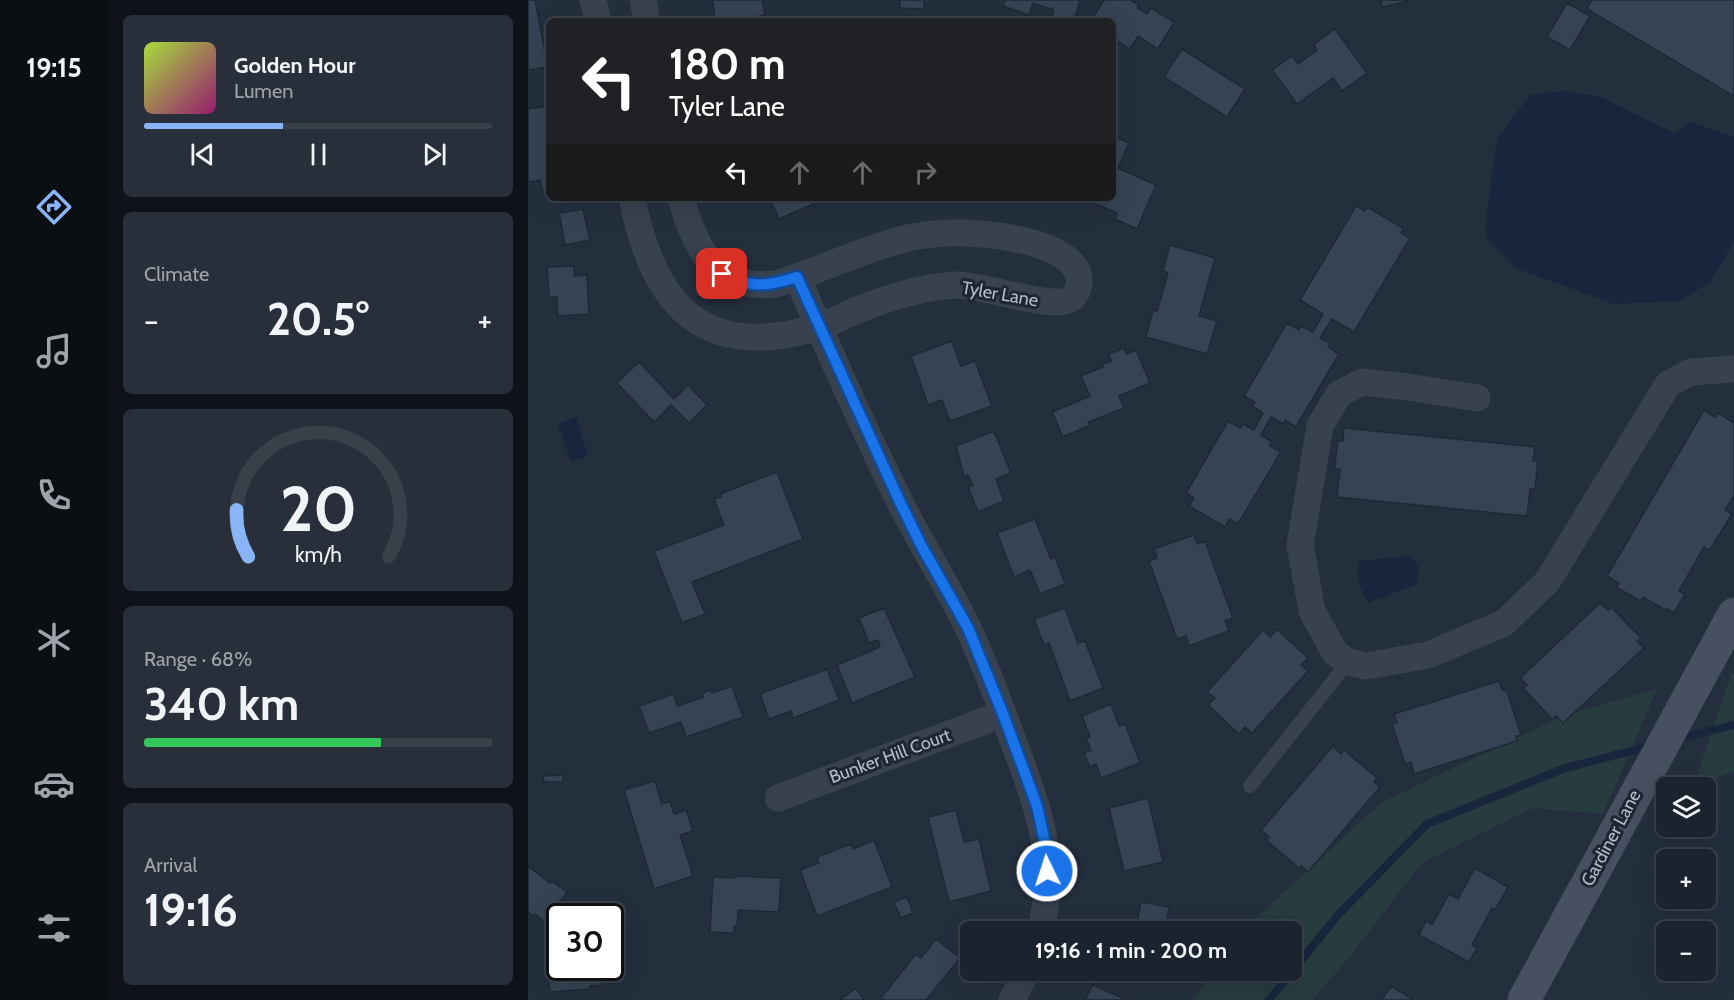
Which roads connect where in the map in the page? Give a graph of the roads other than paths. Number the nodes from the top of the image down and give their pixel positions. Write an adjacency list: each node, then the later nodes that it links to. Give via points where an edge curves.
1 (594, 0): 3 (street)
2 (643, 0): 4 (street)
3 (597, 18)
4 (646, 18)
5 (633, 201): 8 (street, Tyler Lane, via 655,273 666,292 697,322 717,332 748,337)
6 (682, 201): 7 (street, Tyler Lane, via 700,245 722,274 759,286)
7 (797, 277): 8 (street); 8 (street, Tyler Lane, via 901,240 942,233 990,235 1036,244 1061,254 1080,276 1071,299 1060,303 957,285 892,298)
8 (818, 327): 13 (street, via 918,538 968,628)
9 (1734, 369): 12 (street, via 1691,372 1668,384 1547,582 1504,623 1428,655 1366,666)
10 (1477, 398): 12 (street, via 1362,382 1339,394 1320,426 1300,545 1312,611 1335,653)
11 (1734, 614): 19 (main road, Gardiner Lane)
12 (1348, 662): 14 (lane)
13 (1003, 714): 15 (street, Bunker Hill Court); 16 (street, via 1043,829 1048,890)
14 (1250, 786)
15 (778, 798)
16 (1042, 921)
17 (1022, 981): 18 (street)
18 (1012, 1000)
19 (1524, 1000)

